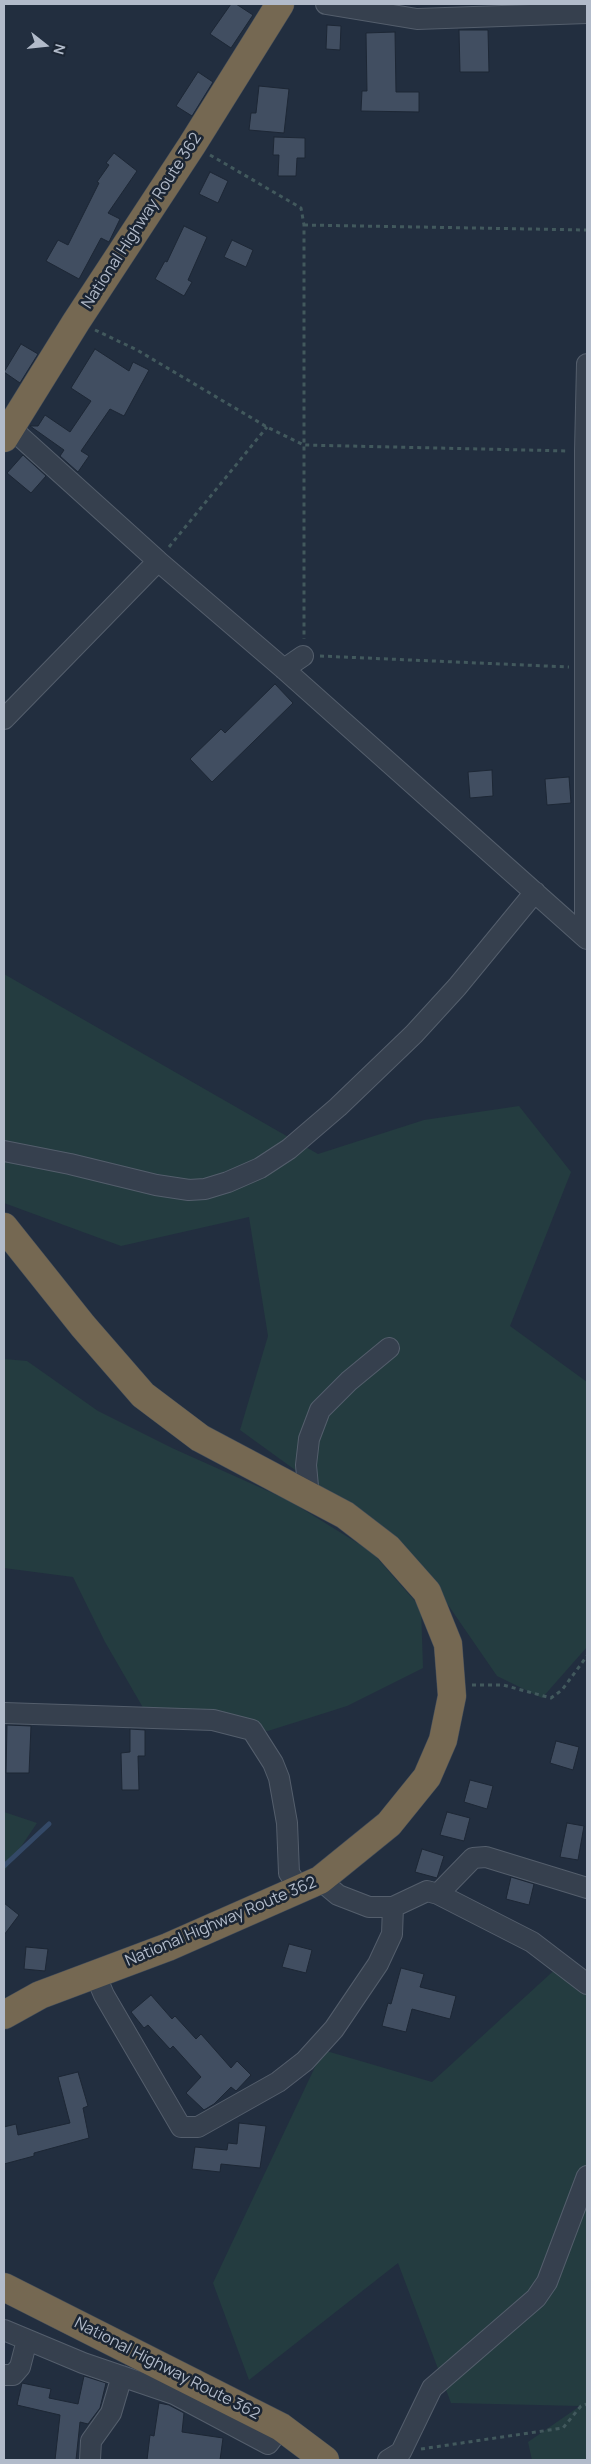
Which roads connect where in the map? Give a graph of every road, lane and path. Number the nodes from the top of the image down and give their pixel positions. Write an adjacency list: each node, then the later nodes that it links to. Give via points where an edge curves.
1 (280, 4): 4 (highway, National Highway Route 362)
2 (326, 4): 3 (street, via 417,19)
3 (587, 12)
4 (192, 145): 5 (path, via 301,208); 7 (highway, National Highway Route 362)
5 (304, 225): 6 (path); 11 (path)
6 (587, 230)
7 (76, 322): 9 (path, via 137,350); 10 (highway, National Highway Route 362)
8 (587, 364): 12 (street)
9 (267, 427): 11 (path); 13 (path)
10 (6, 429): 13 (street)
11 (304, 445): 12 (path); 14 (path)
12 (585, 451): 15 (street)
13 (158, 561): 16 (street); 17 (street)
14 (303, 656): 15 (path); 16 (street)
15 (584, 668): 19 (street)
16 (284, 669): 18 (street)
17 (4, 719)
18 (535, 892): 19 (street); 20 (street, via 414,1034 338,1107 289,1149 260,1168 228,1182 189,1190)
19 (586, 938)
20 (4, 1151)
21 (4, 1227): 23 (highway, National Highway Route 362, via 143,1395 200,1438)
22 (389, 1348): 23 (street, via 320,1410 309,1439 306,1465)
23 (309, 1496): 25 (highway, National Highway Route 362, via 344,1515 388,1548 427,1592 448,1644)
24 (587, 1656): 25 (path, via 562,1690 551,1698 503,1686)
25 (452, 1685): 27 (highway, National Highway Route 362, via 443,1740 427,1777 389,1824)
26 (4, 1713): 27 (street, via 213,1720 252,1730 279,1778 287,1823 289,1872)
27 (311, 1885): 30 (street, via 369,1906); 31 (highway, National Highway Route 362, via 168,1947)
28 (587, 1888): 29 (street, via 486,1857 473,1858)
29 (438, 1894): 30 (street, via 427,1891); 32 (street, via 532,1942)
30 (392, 1907): 31 (street, via 392,1934 378,1964 334,2029 305,2061 278,2082 198,2127 181,2127)
31 (95, 1974): 33 (highway, National Highway Route 362, via 40,1995)
32 (587, 1984)
33 (4, 2015)
34 (587, 2176): 42 (street, via 547,2282 536,2298 432,2388)
35 (4, 2287): 41 (highway, National Highway Route 362)
36 (4, 2330): 37 (street)
37 (27, 2340): 38 (street, via 20,2366 13,2375); 39 (street)
38 (4, 2375)
39 (122, 2376): 41 (street, via 174,2394 268,2444); 43 (street, via 111,2413 91,2441)
40 (587, 2404): 42 (path, via 581,2406 563,2428)
41 (281, 2427): 44 (highway, National Highway Route 362)
42 (394, 2456)
43 (90, 2460)
44 (325, 2460)

